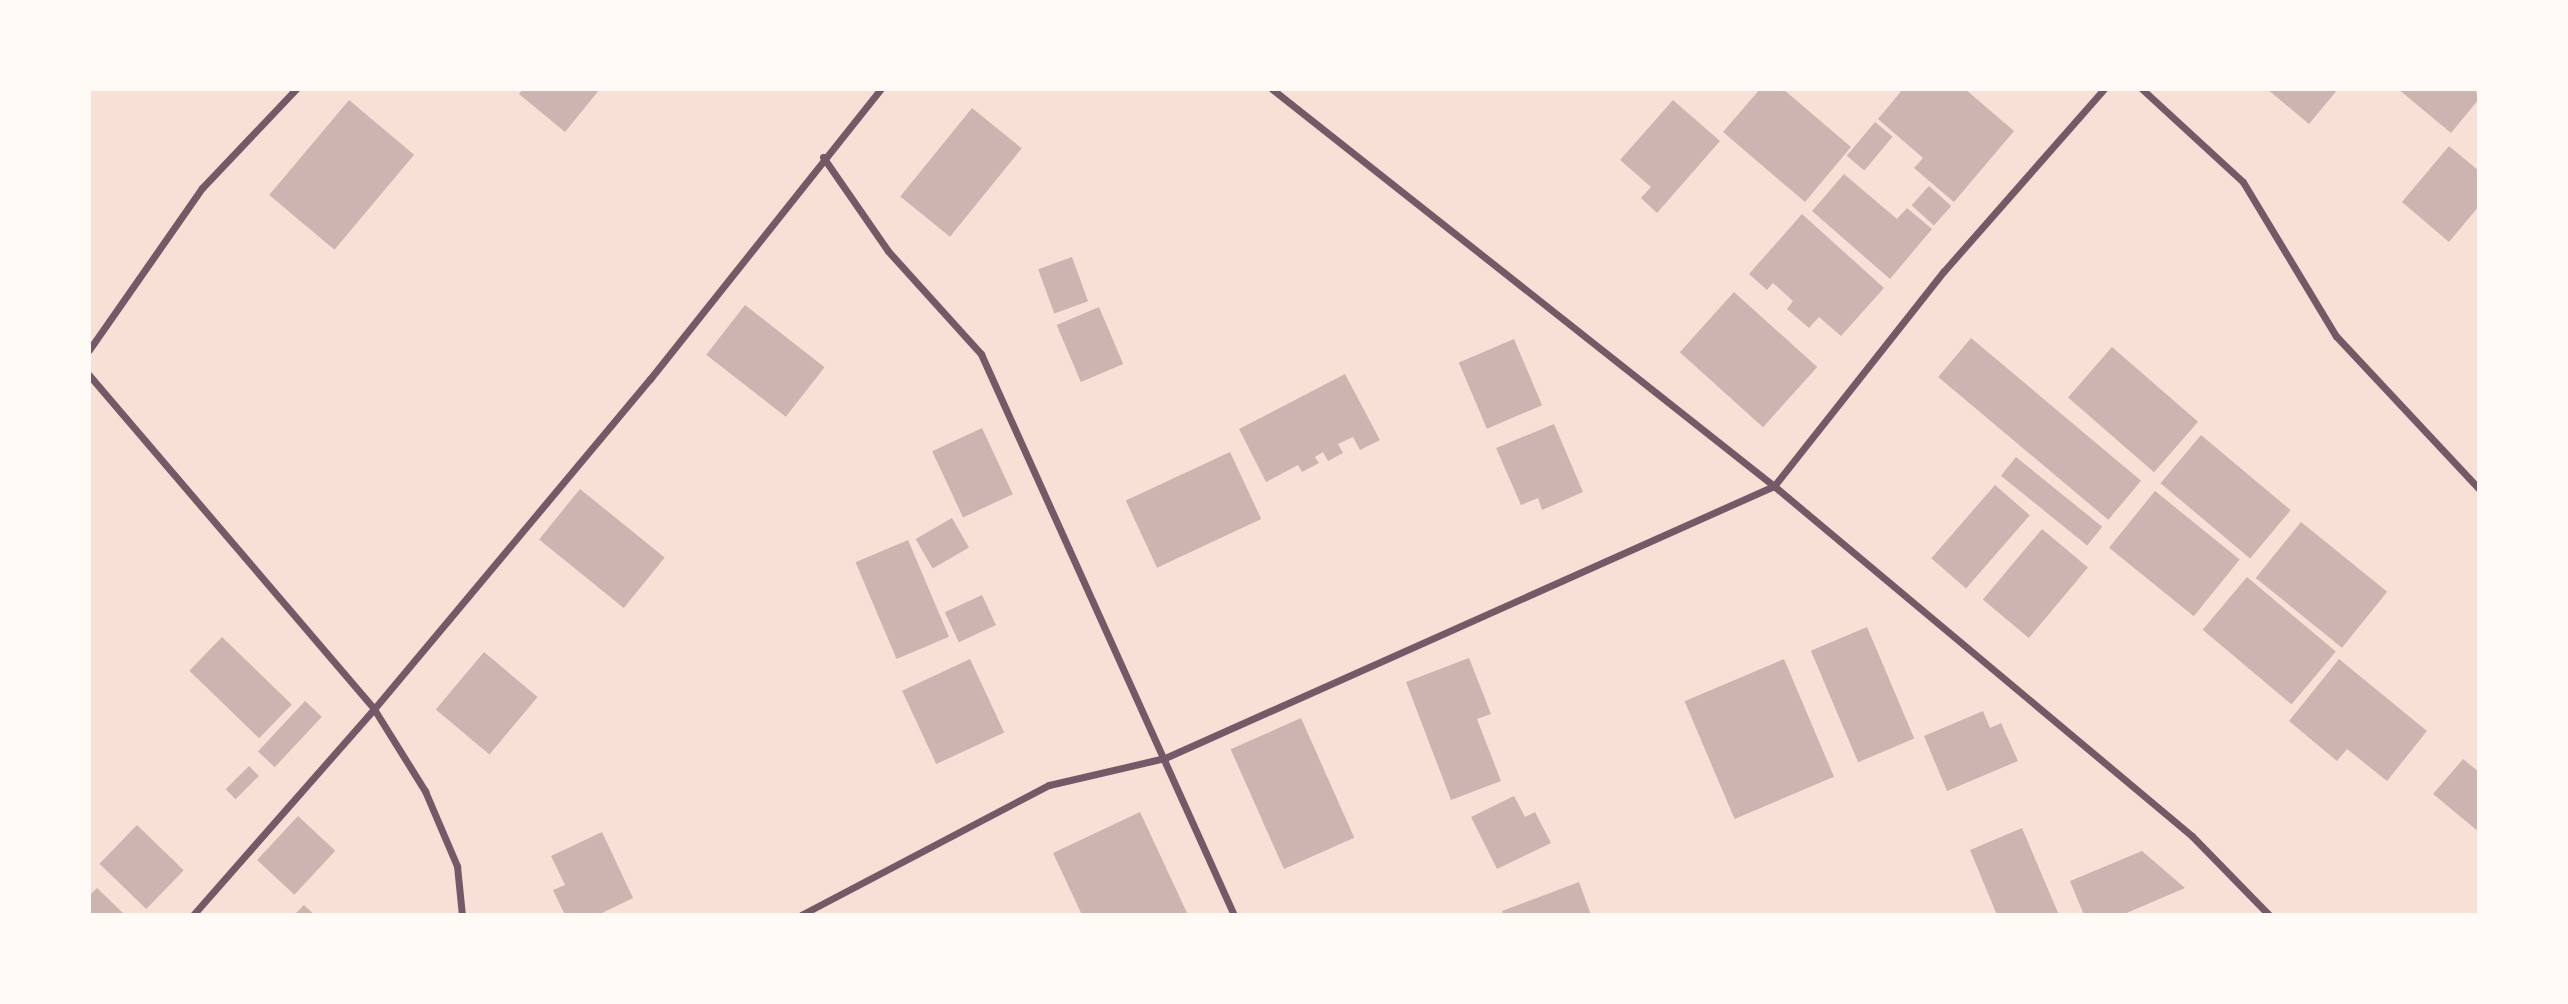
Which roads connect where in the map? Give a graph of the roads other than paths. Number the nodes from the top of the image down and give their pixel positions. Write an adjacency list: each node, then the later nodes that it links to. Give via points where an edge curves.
1 (296, 89): 7 (street, via 202,188)
2 (881, 89): 6 (street)
3 (1272, 89): 9 (street)
4 (2104, 89): 9 (street, via 1944,271)
5 (2142, 89): 10 (street, via 2243,182 2336,337)
6 (823, 157): 11 (street, via 650,379); 12 (street, via 888,251 981,354)
7 (89, 349)
8 (89, 375): 11 (street)
9 (1774, 486): 12 (street); 17 (street, via 2192,836)
10 (2479, 489)
11 (374, 709): 13 (street); 14 (street, via 425,791 457,866)
12 (1166, 758): 15 (street, via 1049,785); 16 (street)
13 (193, 915)
14 (463, 915)
15 (801, 915)
16 (1234, 915)
17 (2269, 915)

